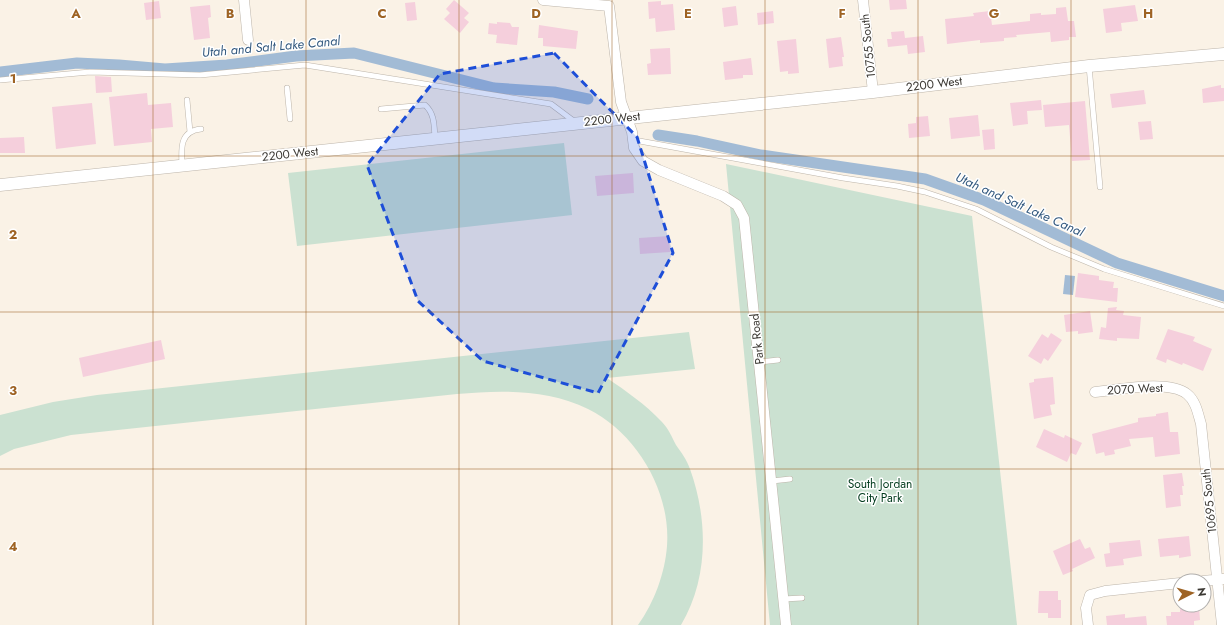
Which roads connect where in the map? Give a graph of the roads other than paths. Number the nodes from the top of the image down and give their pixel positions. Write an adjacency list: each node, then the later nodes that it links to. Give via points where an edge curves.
1 (244, 0): 4 (street)
2 (542, 0): 12 (street, Park Road, via 610,6 621,102)
3 (863, 0): 9 (street, 10755 South)
4 (248, 40)
5 (1224, 54): 6 (street, 2200 West)
6 (1089, 66): 9 (street, 2200 West); 21 (lane)
7 (0, 80): 14 (lane, via 90,72 200,75 305,65 551,104)
8 (287, 88): 13 (lane)
9 (873, 92): 12 (street, 2200 West)
10 (187, 100): 16 (lane)
11 (381, 109): 17 (lane, via 425,106 431,110 433,116)
12 (627, 118): 14 (street, 2200 West); 18 (street, Park Road)
13 (290, 119)
14 (576, 123): 17 (street, 2200 West)
15 (201, 128): 16 (lane)
16 (190, 132): 19 (lane, via 185,135 180,146)
17 (435, 138): 19 (street, 2200 West)
18 (634, 140): 22 (lane, via 925,192 976,209 1071,256 1104,269); 24 (street, Park Road, via 634,148 643,161 723,196 737,205 744,218)
19 (182, 165): 20 (street, 2200 West)
20 (0, 185)
21 (1100, 187)
22 (1224, 306)
23 (778, 360): 24 (lane)
24 (760, 362): 28 (street, Park Road)
25 (1096, 392): 26 (street, 2070 West, via 1161,386 1175,389 1186,394 1196,406)
26 (1202, 424): 29 (street, 10695 South)
27 (790, 479): 28 (lane)
28 (772, 481): 32 (street, Park Road)
29 (1221, 579): 35 (street, 10695 South)
30 (1172, 584): 34 (street, via 1090,595 1086,608)
31 (802, 598): 32 (lane)
32 (784, 599): 33 (street, Park Road)
33 (786, 625)
34 (1088, 625)
35 (1222, 625)

